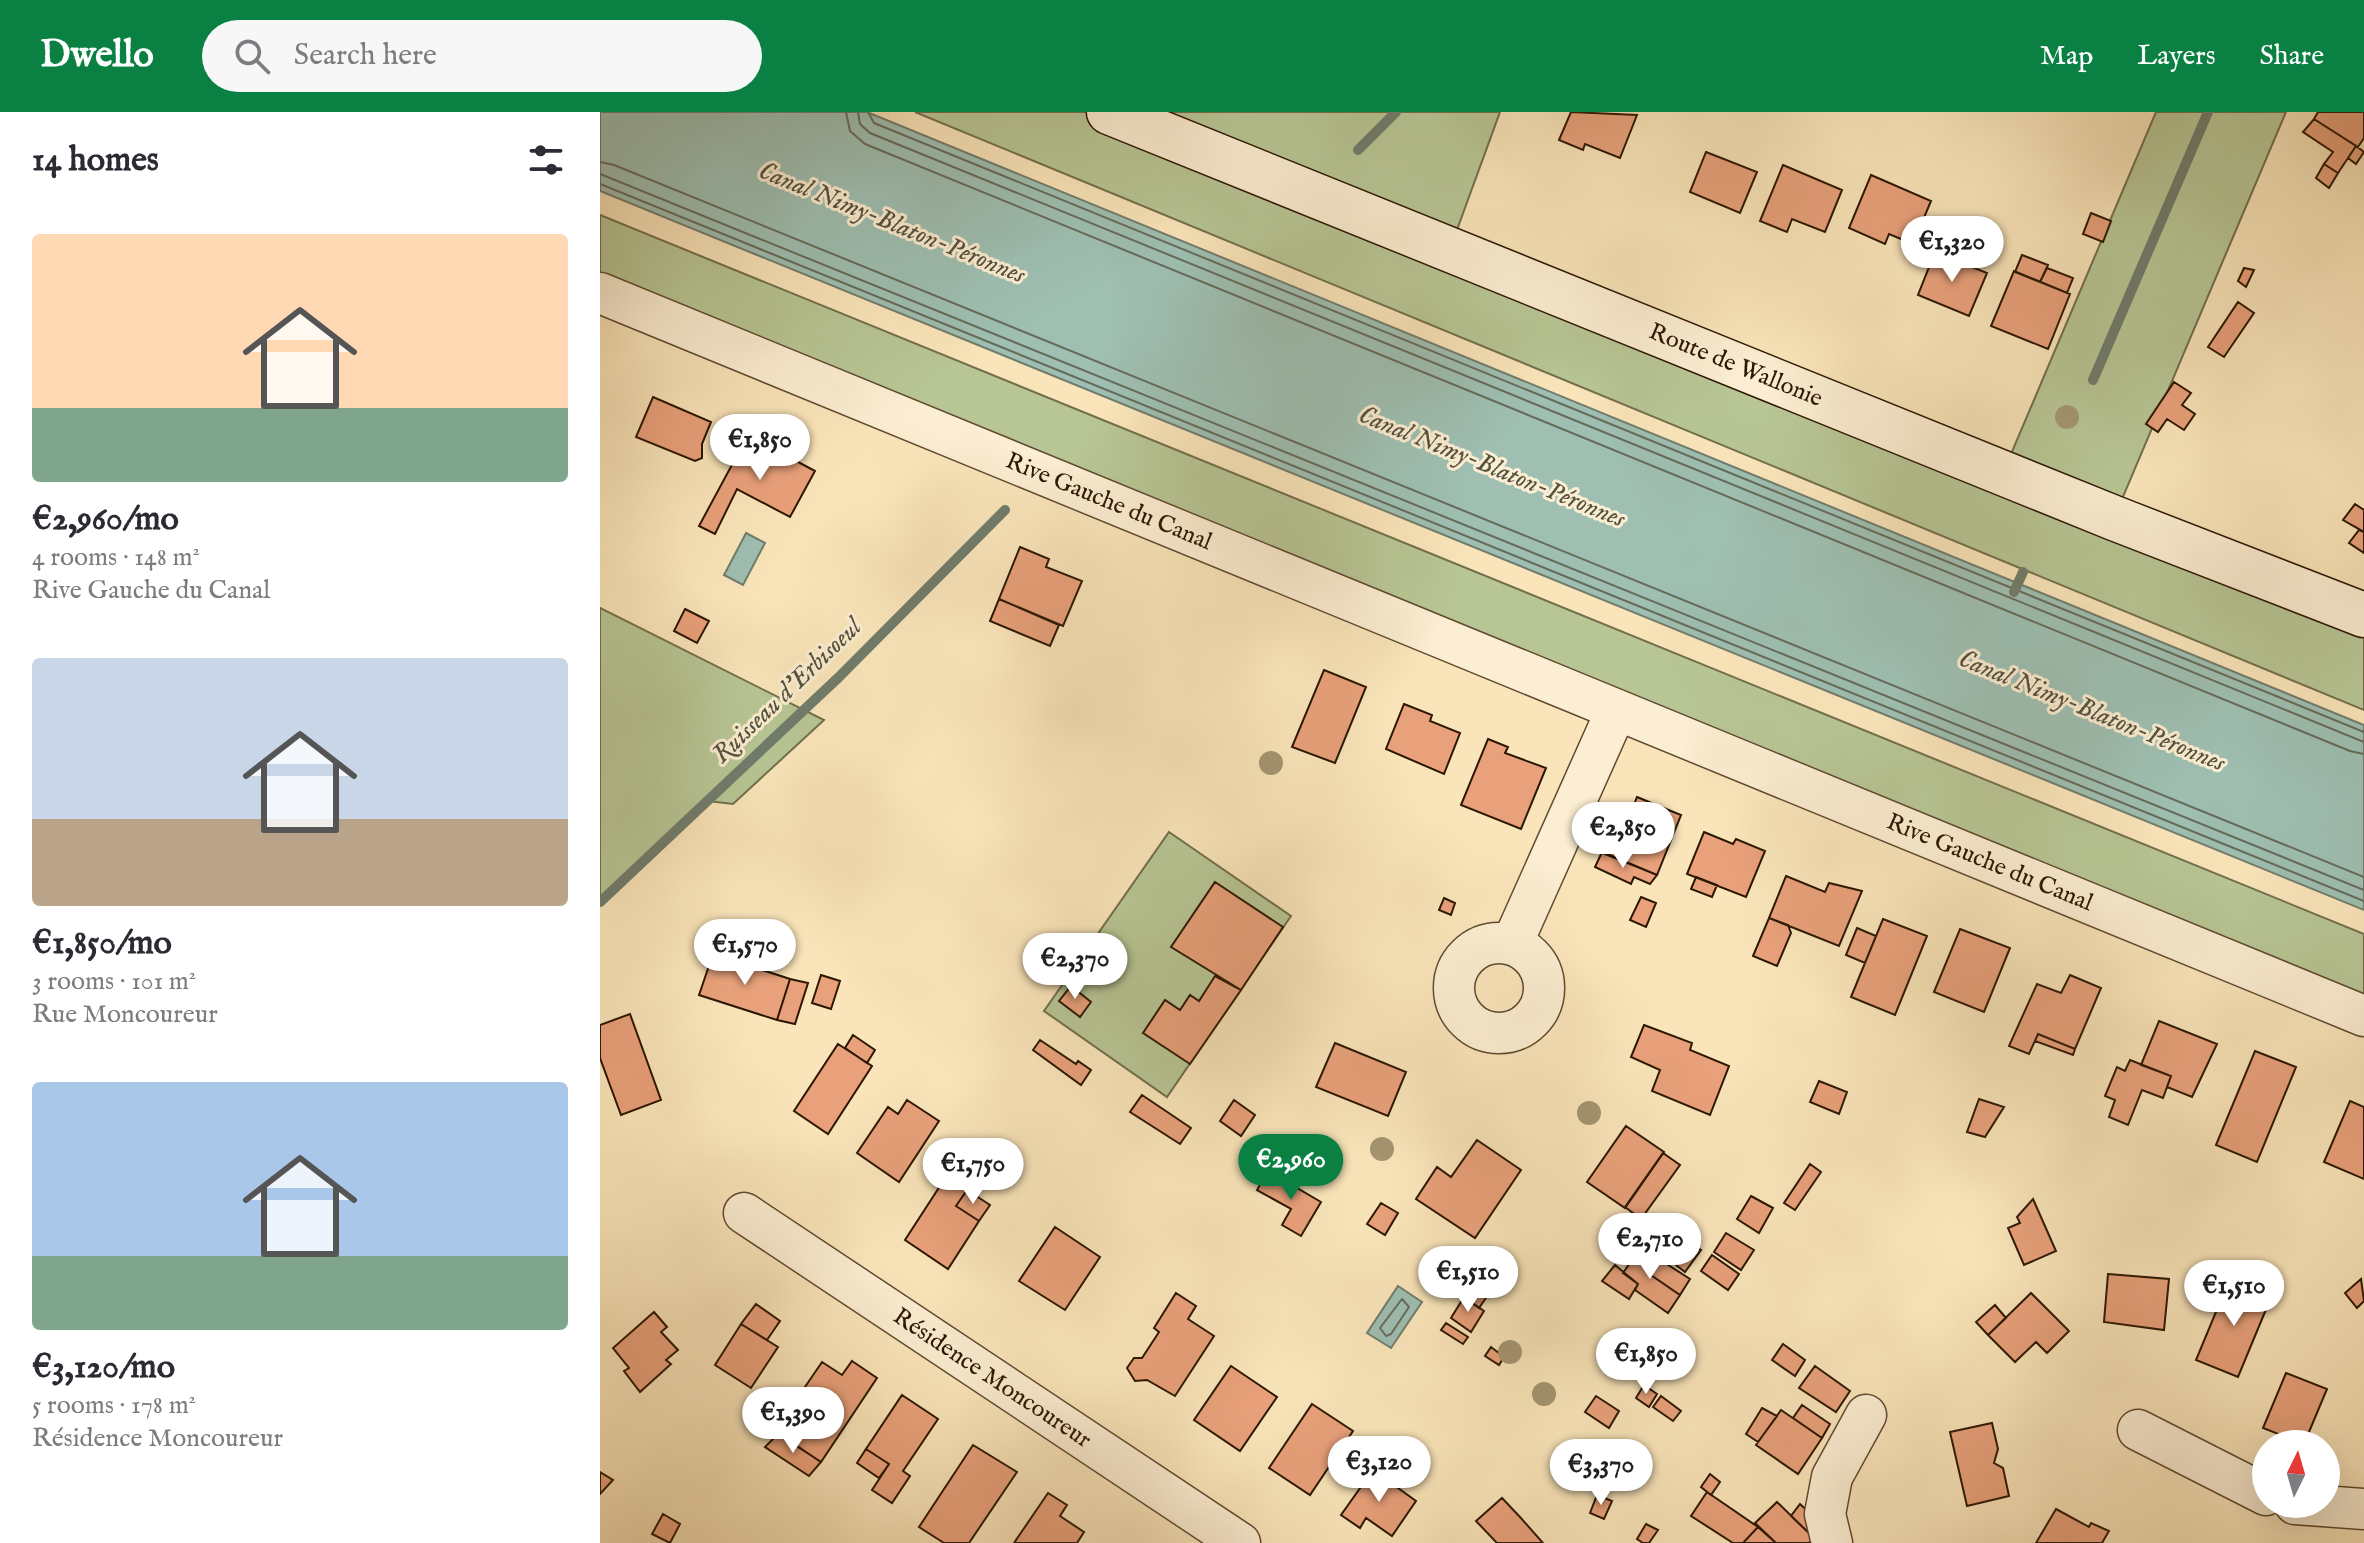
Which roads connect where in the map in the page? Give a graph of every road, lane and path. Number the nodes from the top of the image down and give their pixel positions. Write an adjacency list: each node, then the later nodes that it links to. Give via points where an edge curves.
1 (1109, 112): 3 (main road, Route de Wallonie)
2 (600, 293): 4 (street, Rive Gauche du Canal)
3 (2364, 615)
4 (1616, 711): 5 (street); 6 (street, Rive Gauche du Canal)
5 (1512, 944)
6 (2364, 1016)
7 (744, 1213): 13 (street, Résidence Moncoureur)
8 (1866, 1415): 14 (street, via 1832,1477 1825,1514)
9 (2138, 1430): 10 (street)
10 (2252, 1488)
11 (2340, 1507): 12 (street)
12 (2364, 1509)
13 (1240, 1543)
14 (1832, 1543)

